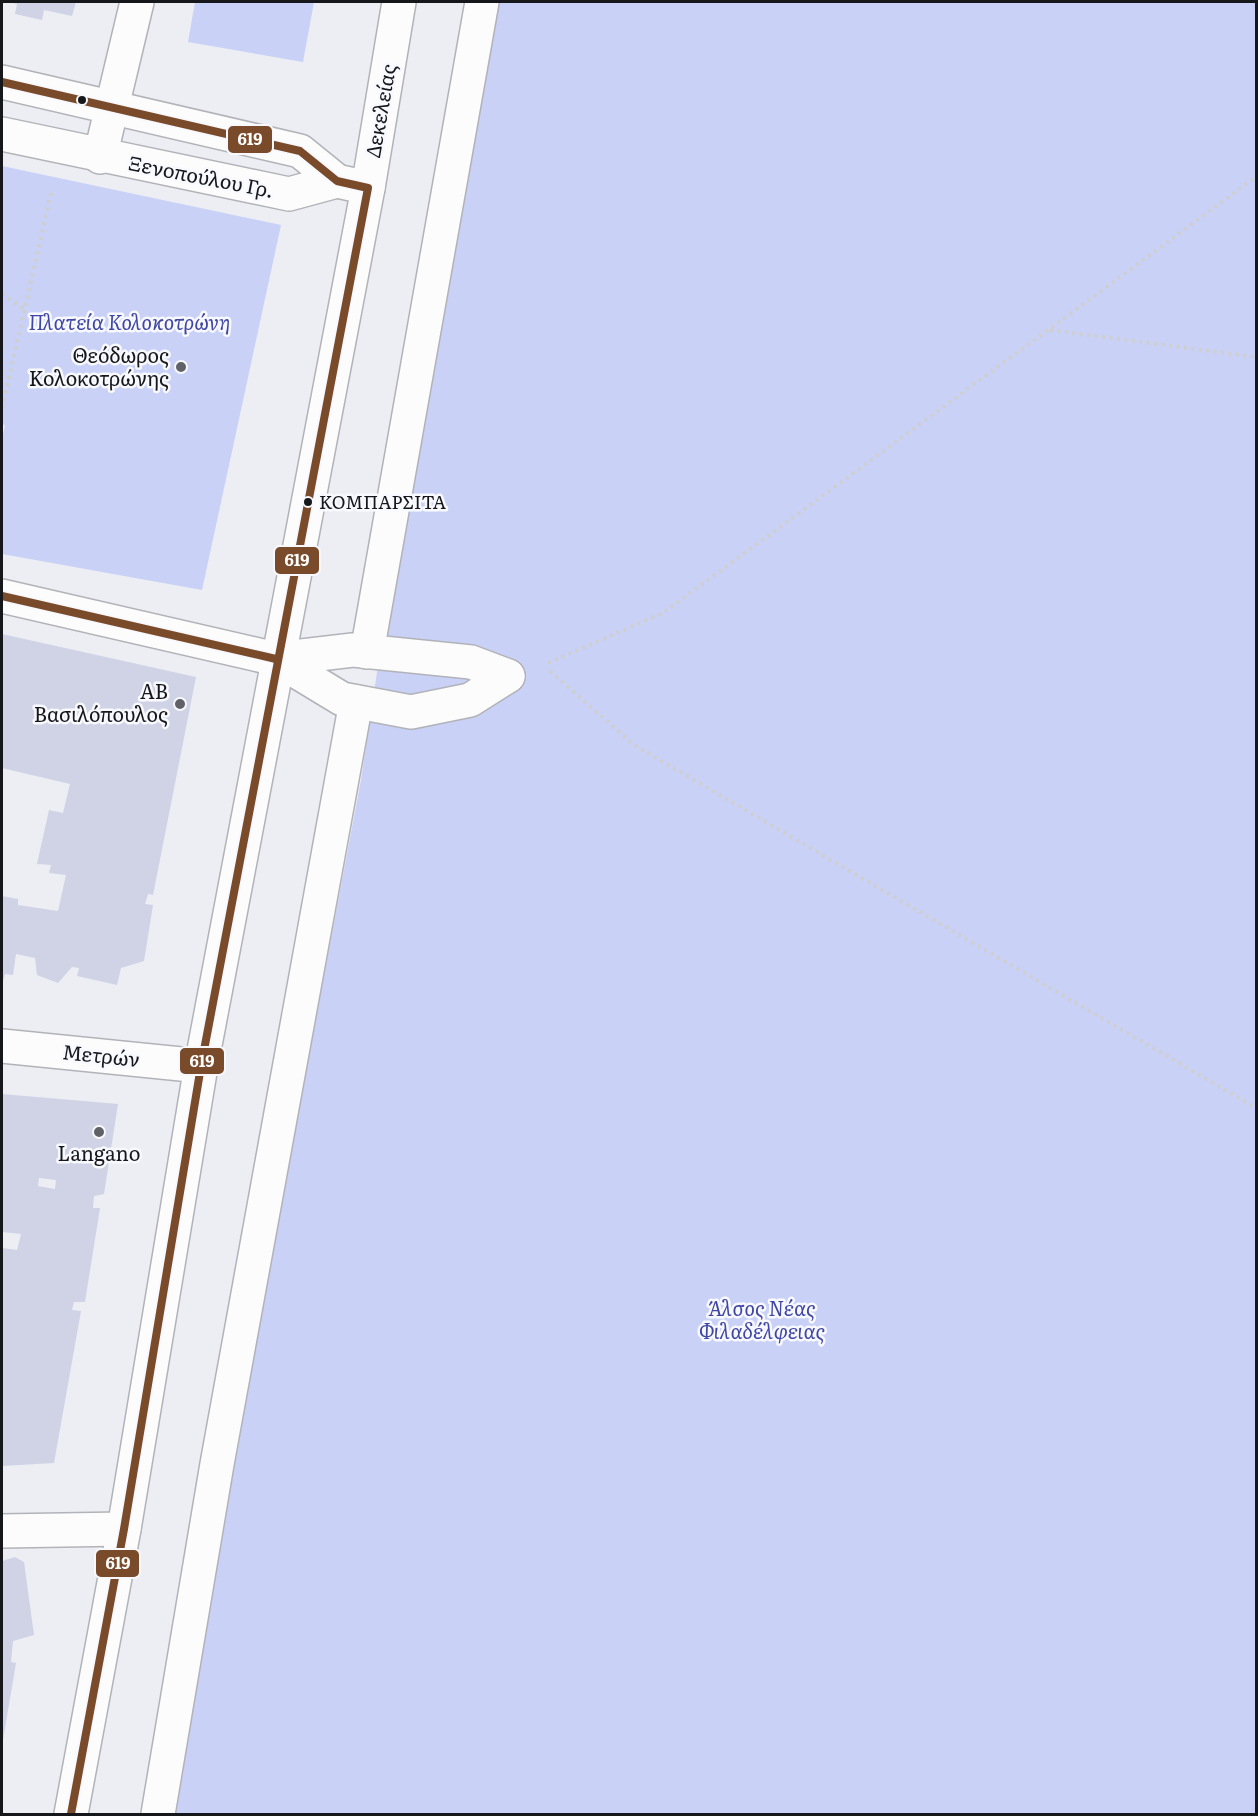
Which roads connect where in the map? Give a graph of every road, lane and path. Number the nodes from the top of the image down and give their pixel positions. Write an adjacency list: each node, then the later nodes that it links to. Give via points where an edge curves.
1 (137, 2): 5 (street)
2 (399, 2): 11 (street, Δεκελείας)
3 (482, 2): 18 (street)
4 (2, 82): 5 (street)
5 (112, 109): 8 (street); 10 (street, via 300,151)
6 (2, 134): 7 (street, Ξενoπούλου Γρ.)
7 (61, 148): 8 (street, Ξενoπούλου Γρ.); 13 (path)
8 (100, 157): 10 (street, Ξενoπούλου Γρ., via 289,194)
9 (1257, 177): 14 (path)
10 (337, 181): 11 (street)
11 (368, 188): 19 (street, Δεκελείας)
12 (2, 294): 13 (path)
13 (24, 309): 16 (path)
14 (1049, 330): 15 (path); 23 (path, via 663,613 543,665 634,745)
15 (1257, 357)
16 (2, 408)
17 (2, 596): 19 (street)
18 (367, 652): 19 (street); 20 (street, via 471,662 508,676 470,700 411,712)
19 (276, 658): 20 (street, via 342,699); 22 (street, Δεκελείας)
20 (356, 702): 27 (street, via 217,1464)
21 (2, 1046): 22 (street, Μετρών)
22 (201, 1066): 24 (street, Δεκελείας)
23 (1257, 1107)
24 (124, 1529): 25 (street); 26 (street, Δεκελείας)
25 (2, 1531)
26 (71, 1815)
27 (158, 1815)

